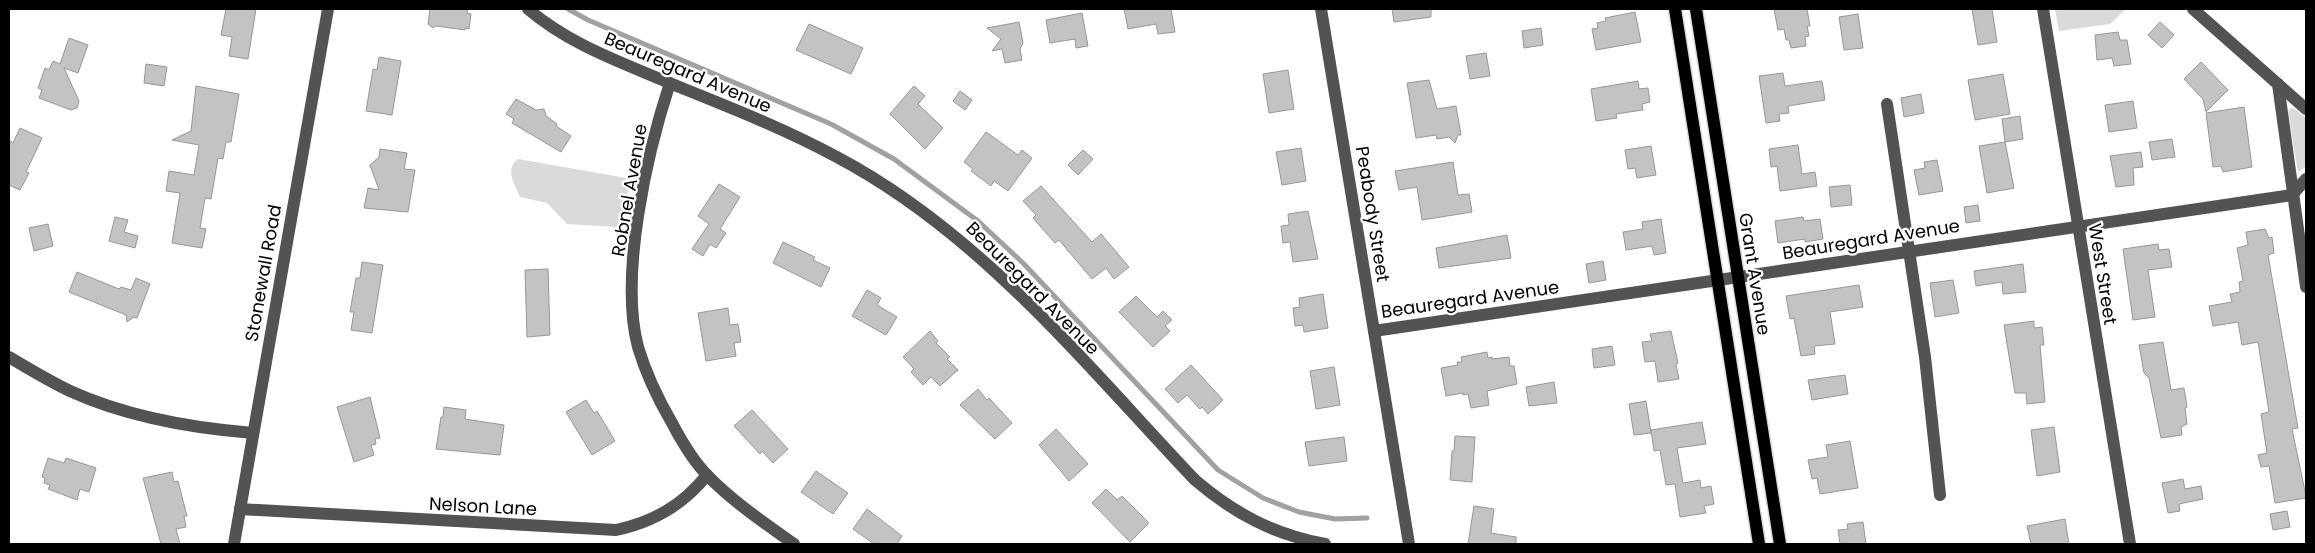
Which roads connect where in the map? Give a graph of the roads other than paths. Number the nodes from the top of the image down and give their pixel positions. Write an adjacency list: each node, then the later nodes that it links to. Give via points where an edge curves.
1 (328, 9): 21 (street, Stonewall Road)
2 (528, 9): 8 (street, Beauregard Avenue, via 568,38)
3 (1321, 9): 19 (street, Peabody Street)
4 (1675, 9): 17 (main road)
5 (1696, 9): 16 (main road, Grant Avenue)
6 (2043, 9): 14 (street, West Street)
7 (2193, 9): 9 (street)
8 (670, 82): 22 (street, Robnel Avenue, via 641,200 632,289 635,325 638,346 662,406); 27 (street, Beauregard Avenue, via 797,136 858,168 907,199 952,232 996,272 1195,480 1220,501 1278,532)
9 (2278, 84): 11 (street); 13 (street)
10 (1887, 104): 15 (street)
11 (2306, 109)
12 (2306, 179): 13 (street)
13 (2292, 195): 14 (street, Beauregard Avenue); 18 (street)
14 (2078, 226): 15 (street, Beauregard Avenue); 31 (street, West Street)
15 (1908, 251): 16 (street, Beauregard Avenue); 23 (street, via 1925,357)
16 (1738, 278): 17 (street, Beauregard Avenue); 30 (main road, Grant Avenue)
17 (1717, 281): 19 (street, Beauregard Avenue); 29 (main road)
18 (2306, 287)
19 (1374, 331): 28 (street, Peabody Street)
20 (9, 357): 21 (street, via 70,391 115,408 171,422)
21 (253, 433): 24 (street, Stonewall Road)
22 (707, 475): 24 (street, Nelson Lane, via 685,499 666,513 636,526 616,530); 26 (street, Robnel Avenue)
23 (1940, 495)
24 (240, 509): 25 (street, Stonewall Road)
25 (234, 544)
26 (794, 544)
27 (1326, 544)
28 (1409, 544)
29 (1759, 544)
30 (1780, 544)
31 (2130, 544)

